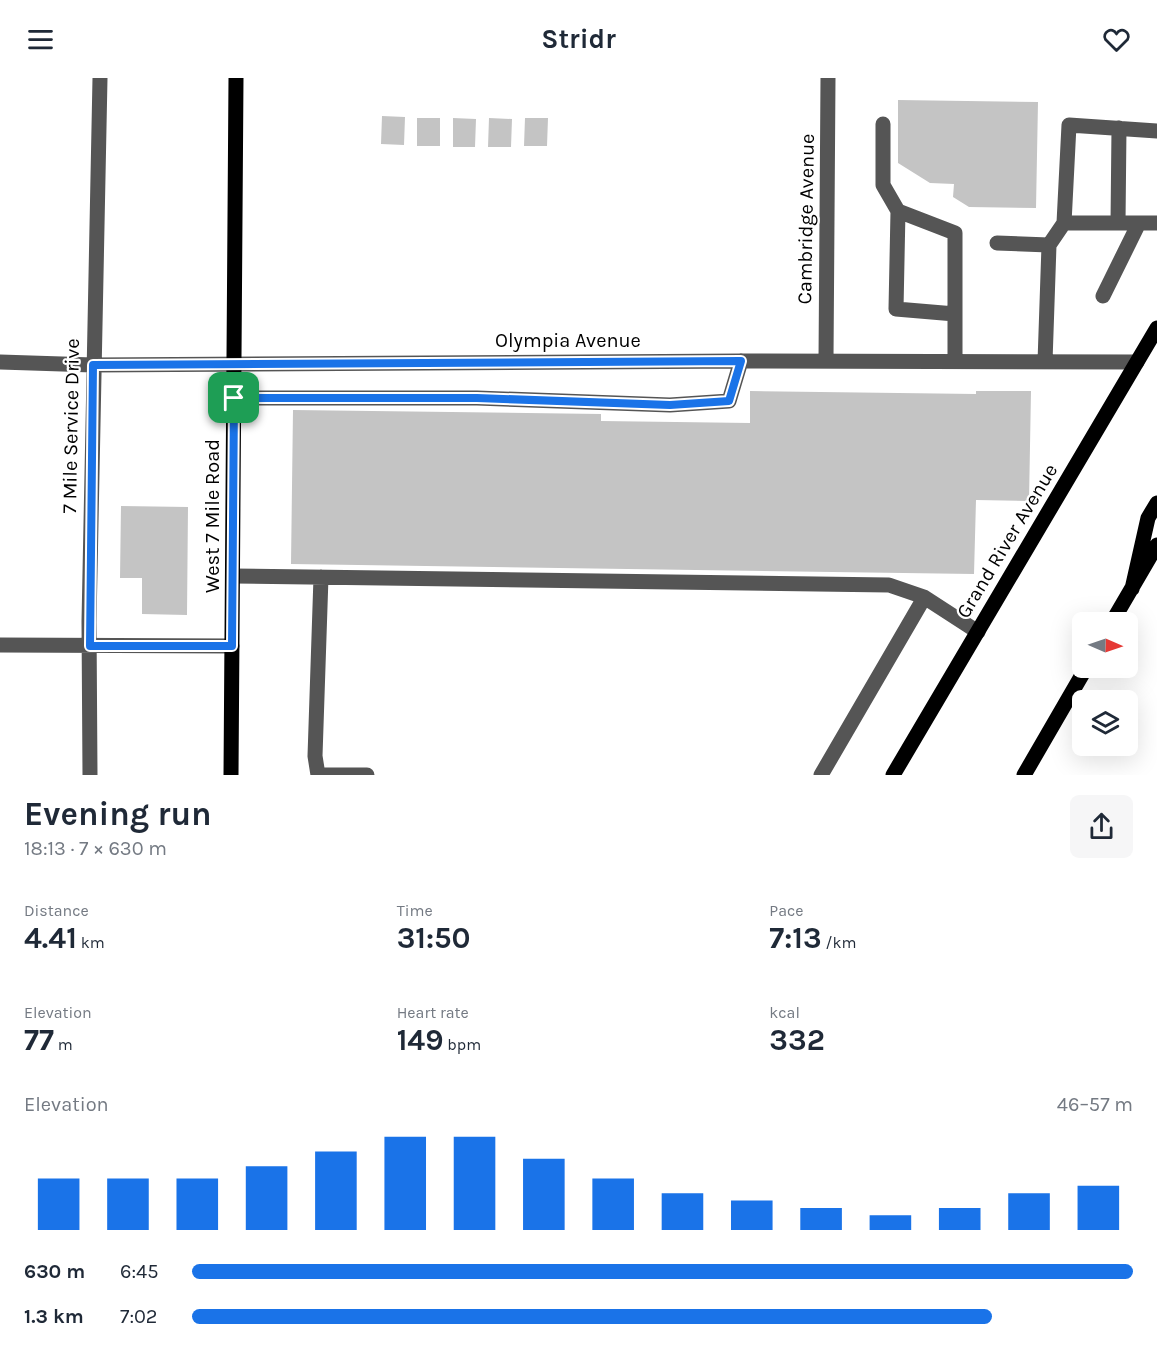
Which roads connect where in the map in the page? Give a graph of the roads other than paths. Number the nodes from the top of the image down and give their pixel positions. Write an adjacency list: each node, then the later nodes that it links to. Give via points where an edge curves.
1 (100, 78): 24 (street, 7 Mile Service Drive)
2 (236, 78): 21 (main road, West 7 Mile Road)
3 (828, 78): 17 (street, Cambridge Avenue)
4 (883, 124): 7 (street, via 883,185)
5 (1119, 128): 6 (street); 8 (street, via 1069,125); 9 (street)
6 (1157, 131)
7 (898, 211): 15 (street, via 955,233); 15 (street, via 896,309)
8 (1064, 223): 9 (street); 13 (street)
9 (1118, 223): 10 (street)
10 (1138, 223): 11 (street); 14 (street)
11 (1157, 223)
12 (998, 243): 13 (street)
13 (1049, 245): 22 (street)
14 (1103, 296)
15 (955, 314): 19 (street)
16 (1157, 328): 23 (main road, Grand River Avenue)
17 (826, 360): 18 (street, Olympia Avenue); 19 (street, Olympia Avenue)
18 (741, 361): 21 (street, Olympia Avenue); 25 (street, via 729,401 670,405 489,399)
19 (955, 361): 22 (street, Olympia Avenue)
20 (0, 362): 24 (street, Olympia Avenue)
21 (234, 362): 24 (street, Olympia Avenue); 25 (main road, West 7 Mile Road)
22 (1045, 362): 23 (street, Olympia Avenue)
23 (1137, 362): 33 (main road, Grand River Avenue)
24 (93, 365): 35 (street, 7 Mile Service Drive)
25 (234, 398): 28 (main road, West 7 Mile Road)
26 (1157, 503): 30 (main road, via 1148,518)
27 (1157, 545): 30 (main road)
28 (233, 576): 29 (street); 36 (main road, West 7 Mile Road)
29 (321, 577): 31 (street, via 889,585); 40 (street, via 315,756)
30 (1132, 588): 32 (main road)
31 (924, 598): 33 (street); 42 (street)
32 (1118, 612)
33 (978, 632): 43 (main road, Grand River Avenue)
34 (0, 645): 35 (street)
35 (90, 646): 36 (street); 38 (street, 7 Mile Service Drive)
36 (232, 646): 39 (main road, West 7 Mile Road)
37 (1080, 678): 44 (main road)
38 (90, 775)
39 (231, 775)
40 (318, 775): 41 (street)
41 (367, 775)
42 (821, 775)
43 (893, 775)
44 (1024, 775)

